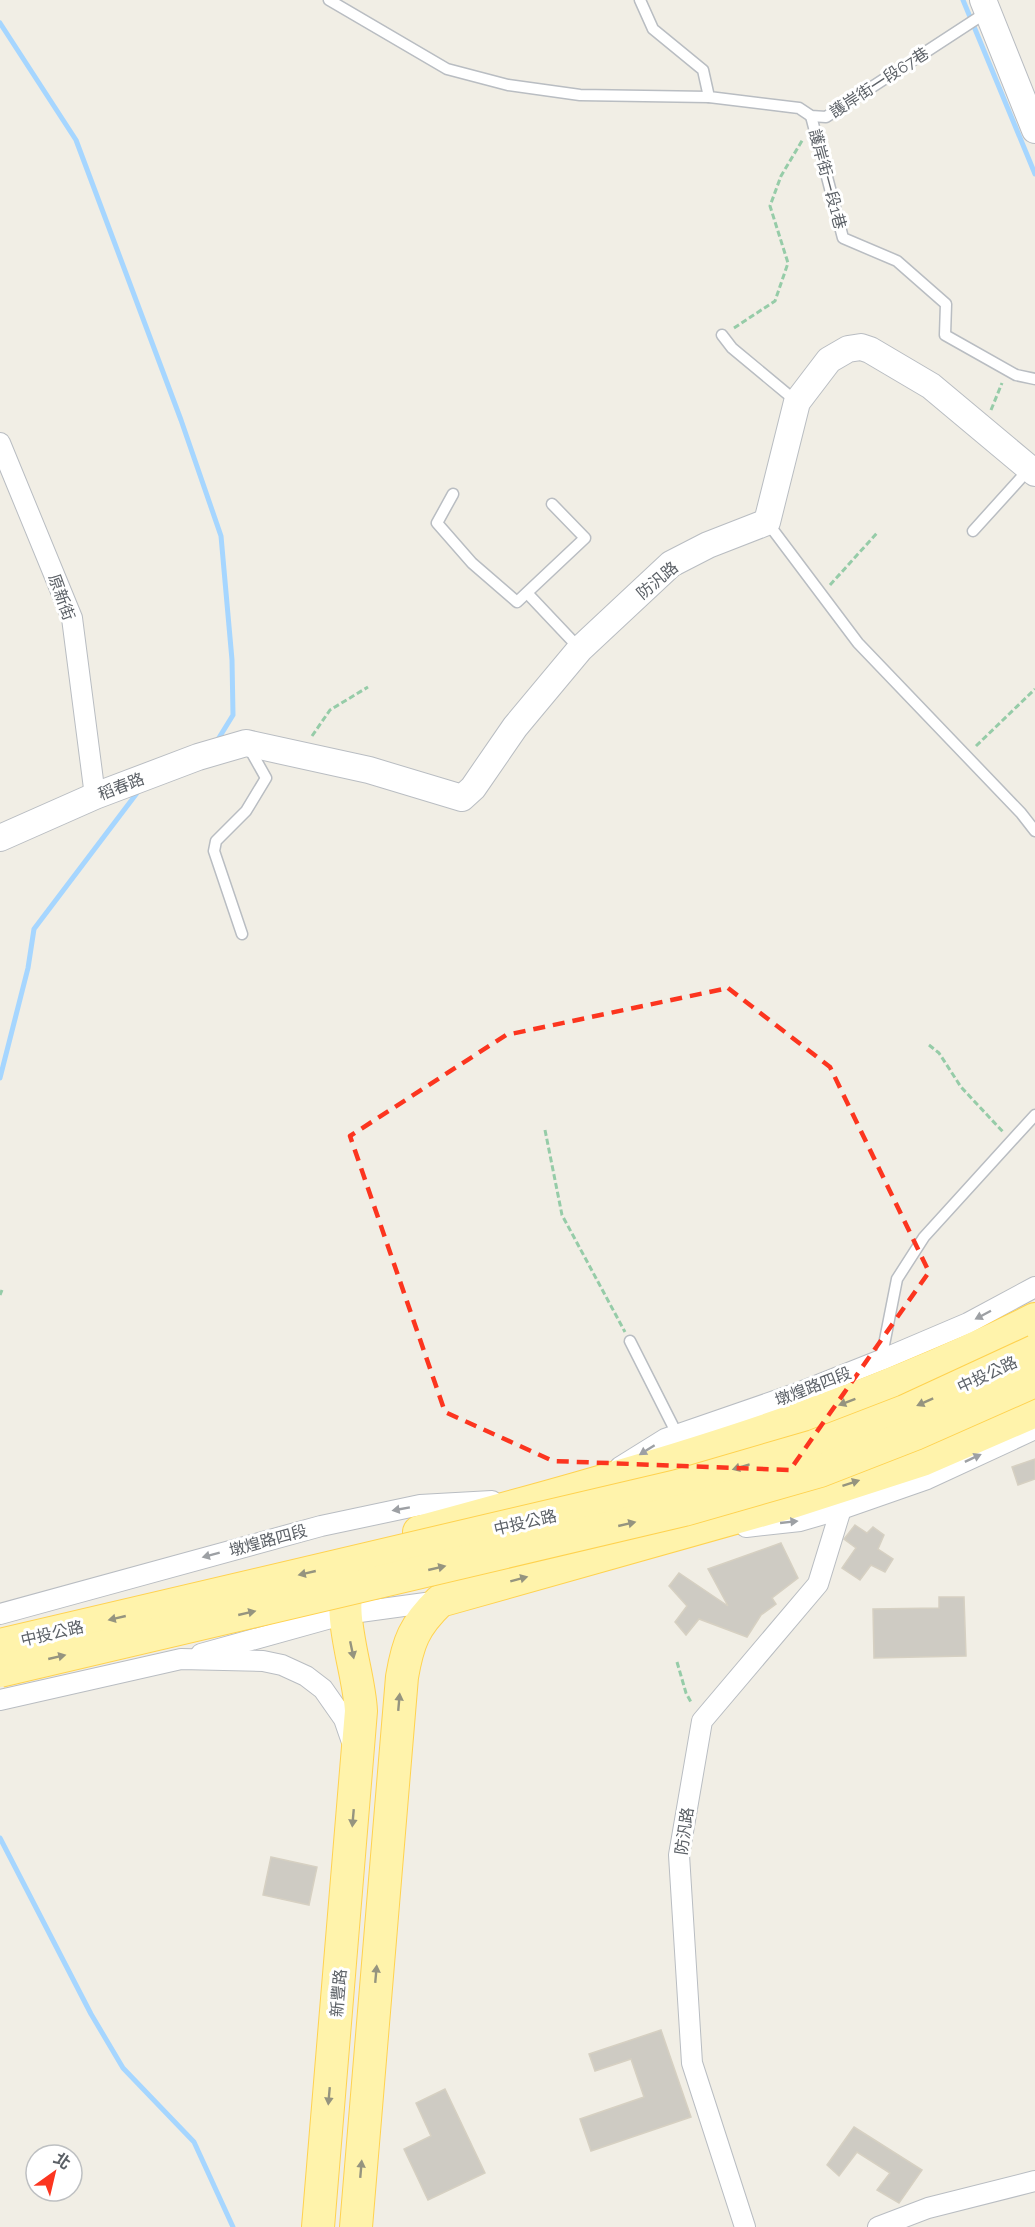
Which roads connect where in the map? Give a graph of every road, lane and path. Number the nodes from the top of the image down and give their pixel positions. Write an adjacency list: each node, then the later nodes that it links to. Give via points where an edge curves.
1 (328, 0): 4 (lane, 護岸街一段67巷, via 447,69 498,82 580,95)
2 (640, 0): 4 (lane, via 653,29 703,69)
3 (985, 6): 5 (lane, 護岸街一段67巷, via 826,117); 6 (street)
4 (709, 97): 5 (lane, 護岸街一段67巷, via 799,108)
5 (811, 116): 7 (lane, 護岸街一段1巷)
6 (1035, 130)
7 (817, 134): 8 (path, via 804,137 781,176 770,207 788,263 775,302); 9 (lane, 護岸街一段1巷, via 843,238 897,261 946,304 945,335)
8 (722, 335): 11 (lane, via 732,348)
9 (1008, 370): 10 (lane, 護岸街一段1巷); 12 (path)
10 (1035, 379)
11 (797, 402): 12 (street, via 829,360 848,349 861,347 931,386); 17 (street)
12 (983, 427): 14 (street)
13 (0, 443): 28 (street, 原新街, via 72,618)
14 (1033, 470): 18 (lane)
15 (453, 494): 20 (lane, via 437,523 472,563 517,602)
16 (552, 504): 20 (lane, via 585,538)
17 (767, 522): 21 (lane); 22 (street, 防汎路, via 671,564)
18 (973, 531)
19 (877, 533): 21 (path)
20 (528, 594): 22 (lane)
21 (821, 595): 27 (lane, via 858,643)
22 (580, 649): 26 (street, 防汎路, via 462,798)
23 (368, 687): 26 (path, via 330,710)
24 (1035, 689): 27 (path)
25 (246, 743): 26 (street, 防汎路); 28 (street, 稻春路); 31 (lane, via 266,778 246,811 216,842 214,851)
26 (298, 754)
27 (966, 756): 29 (lane)
28 (95, 796): 30 (street, 稻春路)
29 (1035, 831)
30 (0, 838)
31 (242, 934)
32 (929, 1045): 35 (path)
33 (1035, 1114): 35 (lane)
34 (545, 1130): 38 (path, via 562,1215)
35 (1011, 1141): 40 (lane, via 924,1237 897,1279)
36 (1035, 1287): 40 (street, 墩煌路四段, one-way to 40, via 968,1323)
37 (1035, 1320): 45 (main road, 新豐路, one-way to 45, via 892,1385 804,1418)
38 (630, 1341): 44 (lane)
39 (1035, 1351): 52 (main road, 中投公路, one-way to 52, bridge, via 904,1411 814,1446 677,1486)
40 (881, 1360): 44 (street, 墩煌路四段)
41 (1035, 1381): 55 (main road, 中投公路, one-way to 41, bridge, via 684,1510 820,1471)
42 (1035, 1411): 48 (main road, one-way to 42, via 922,1460)
43 (1035, 1429): 47 (street, one-way to 43, via 927,1479)
44 (677, 1434): 45 (street, 墩煌路四段, one-way to 45)
45 (591, 1484): 46 (main road, 新豐路)
46 (543, 1498): 50 (street, 墩煌路四段, one-way to 50, via 394,1509); 51 (main road, 新豐路, via 399,1538 366,1554 347,1583)
47 (842, 1509): 48 (street, one-way to 47, via 800,1521); 57 (street, via 818,1584)
48 (689, 1532): 49 (main road, one-way to 48)
49 (440, 1601): 51 (street); 60 (main road, one-way to 49, via 406,1651 412,1633)
50 (0, 1614)
51 (345, 1614): 53 (street); 58 (main road, 新豐路, one-way to 58, via 360,1692)
52 (0, 1645)
53 (181, 1659): 56 (street); 58 (street, via 263,1662 282,1665 306,1676 322,1689 344,1719)
54 (677, 1662): 57 (path, via 686,1693)
55 (0, 1671)
56 (0, 1700)
57 (702, 1721): 64 (street, 防汎路, via 679,1855 692,2063)
58 (358, 1760): 59 (main road, 新豐路, one-way to 59)
59 (333, 2053): 60 (main road); 62 (main road, 新豐路, one-way to 62)
60 (370, 2058): 63 (main road, one-way to 60)
61 (1035, 2181): 65 (street, via 928,2208)
62 (318, 2227)
63 (356, 2227)
64 (745, 2227)
65 (878, 2227)

